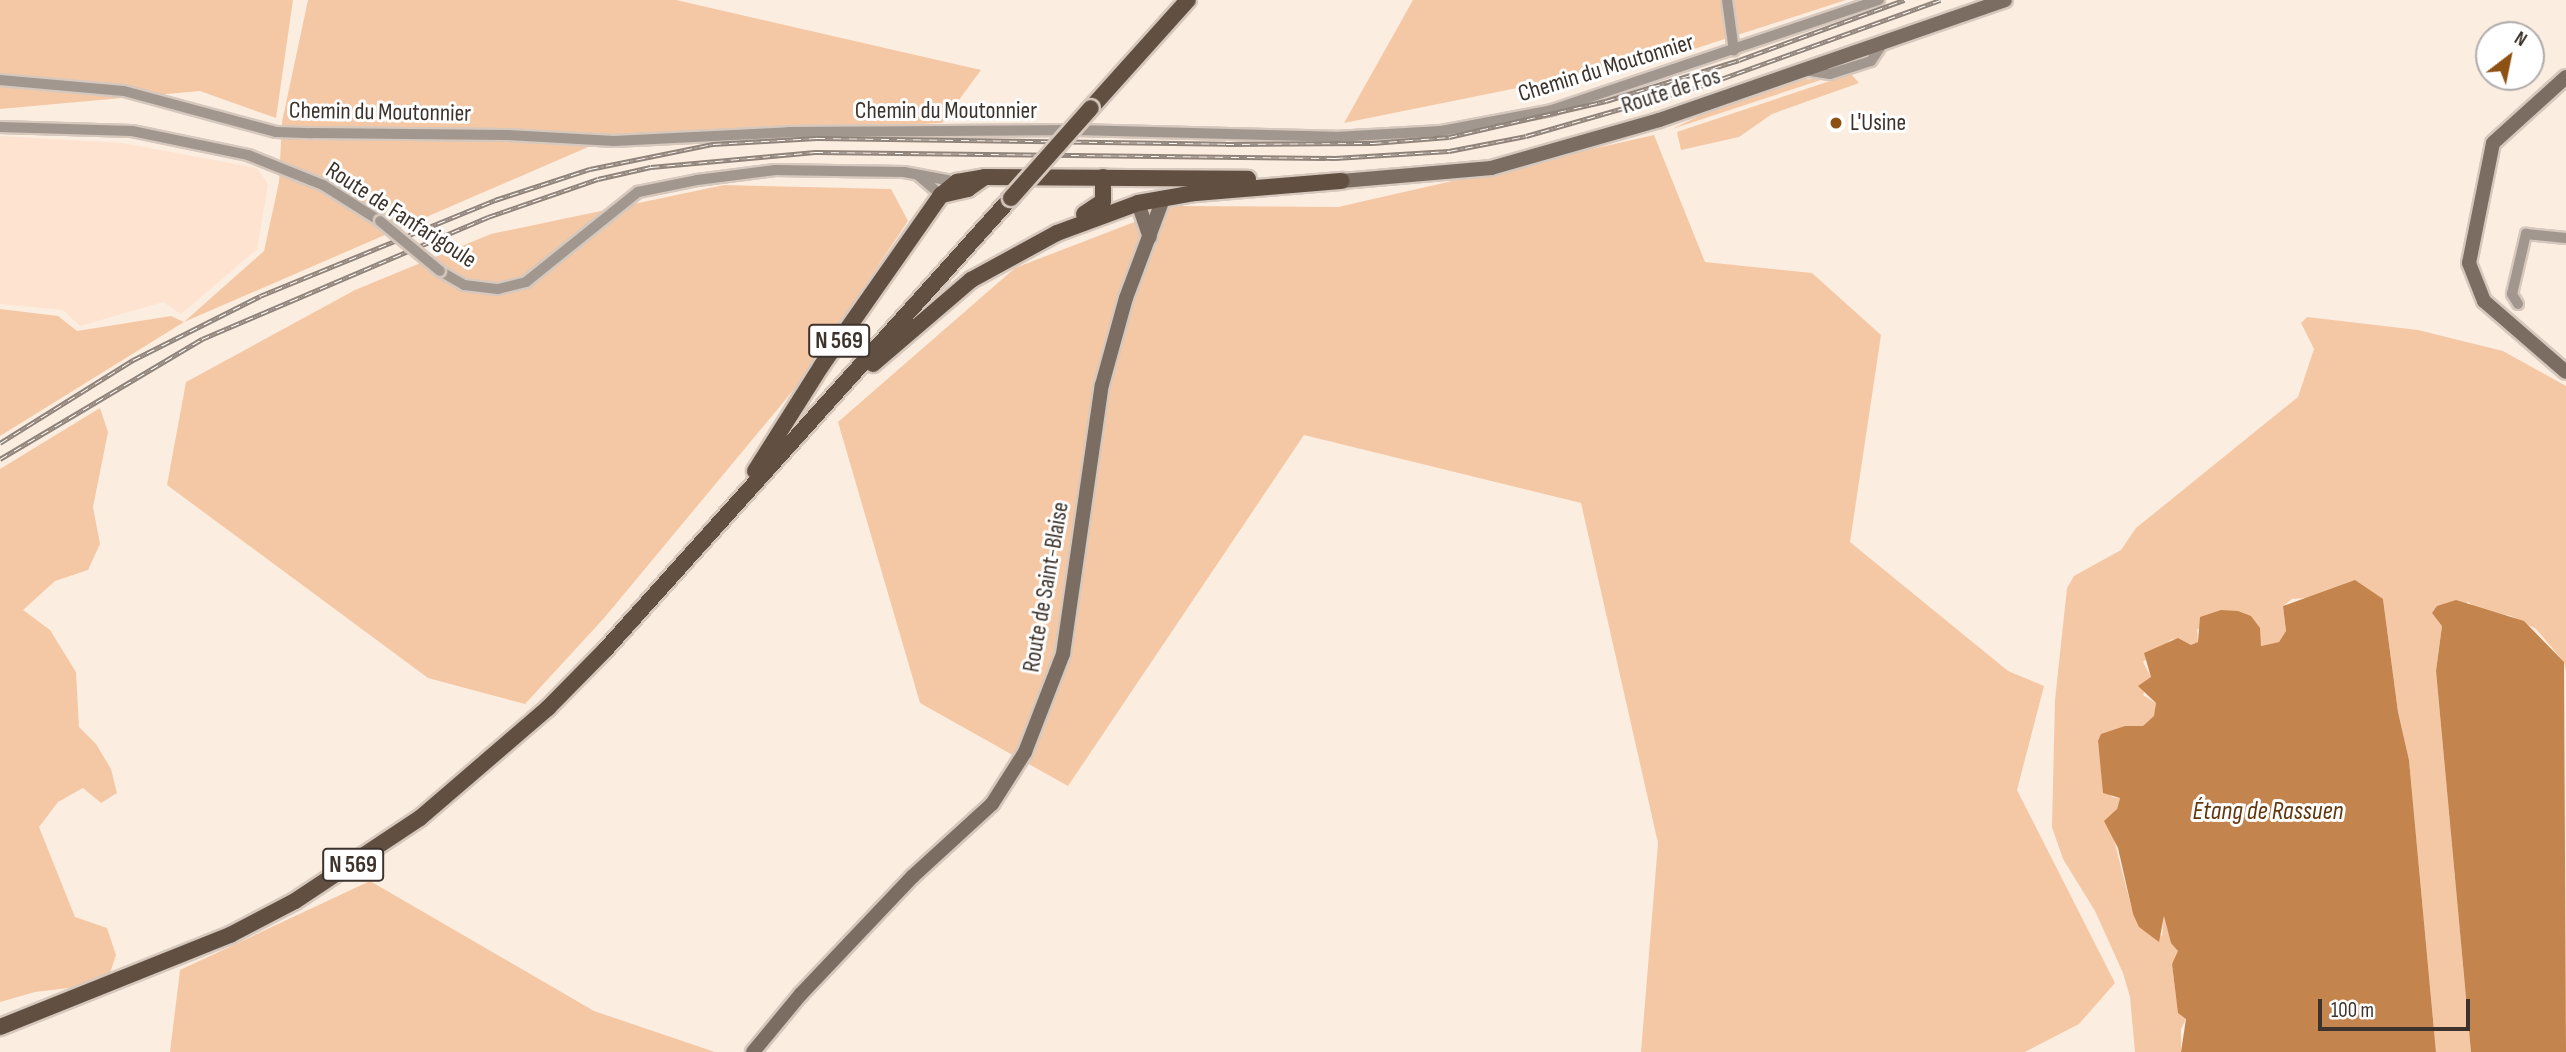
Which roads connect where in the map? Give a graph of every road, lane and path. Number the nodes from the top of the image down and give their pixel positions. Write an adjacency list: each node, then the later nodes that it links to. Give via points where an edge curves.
1 (1188, 0): 23 (main road, N 569, bridge)
2 (1727, 0): 5 (street)
3 (1879, 0): 5 (street, Chemin du Moutonnier)
4 (2005, 0): 13 (street, Route de Fos, via 1659,120 1491,168)
5 (1734, 51): 7 (street, Chemin du Moutonnier, via 1552,110 1441,131 1335,137 1076,130 789,132 614,141 508,135 312,134 276,132 124,91)
6 (2566, 77): 22 (street, via 2493,143 2469,263 2484,302)
7 (0, 80)
8 (0, 127): 9 (street, Route de Fanfarigoule, bridge, via 132,131 248,155 323,186 380,221 464,285 498,289 526,282 638,192 775,170)
9 (919, 175): 14 (street, Route de Fanfarigoule); 15 (street)
10 (1149, 176): 12 (main road); 13 (main road); 16 (main road); 17 (main road)
11 (985, 177): 12 (main road); 14 (main road); 15 (main road, via 968,189)
12 (1103, 177): 17 (main road, via 1129,191); 20 (main road, via 1104,195 1097,209 1032,237)
13 (1342, 181): 16 (main road)
14 (957, 182): 15 (main road)
15 (941, 195): 24 (main road, N 569, via 822,365)
16 (1163, 199): 17 (main road); 18 (street, Route de Saint-Blaise)
17 (1138, 203): 18 (street); 20 (main road)
18 (1150, 237): 26 (street, Route de Saint-Blaise, via 1126,298 1102,385 1063,654 1025,752 992,804 912,877)
19 (2566, 238): 21 (street, via 2526,234 2512,294)
20 (1012, 255): 23 (main road, via 925,316 847,393)
21 (2518, 304)
22 (2566, 372)
23 (820, 413): 24 (main road, N 569)
24 (745, 492): 25 (main road, N 569, via 548,708 382,845 295,901 230,935)
25 (0, 1027)
26 (753, 1052)

